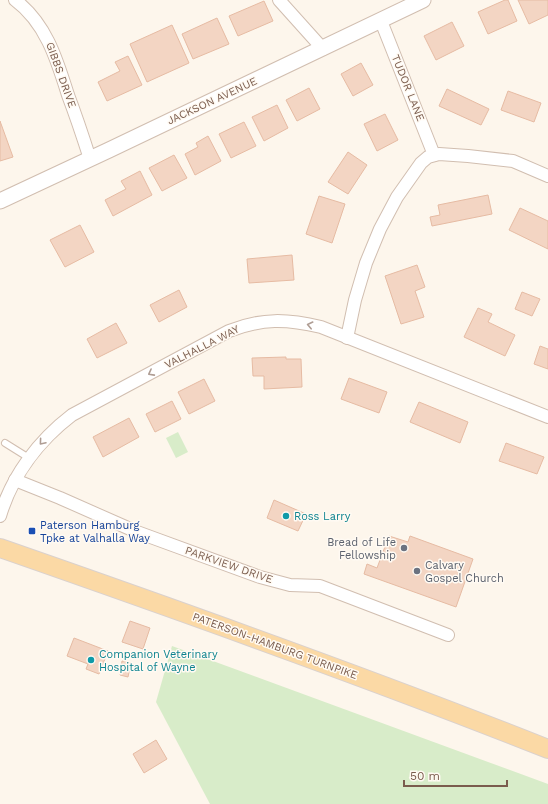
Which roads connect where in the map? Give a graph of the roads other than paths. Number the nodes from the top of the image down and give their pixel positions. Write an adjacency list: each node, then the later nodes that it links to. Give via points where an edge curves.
1 (15, 0): 7 (street, GIBBS DRIVE, via 33,17 54,51)
2 (279, 0): 5 (street)
3 (423, 0): 4 (street, JACKSON AVENUE)
4 (381, 21): 5 (street, JACKSON AVENUE); 6 (street, TUDOR LANE)
5 (323, 49): 7 (street, JACKSON AVENUE)
6 (434, 155): 8 (street, via 513,161); 10 (street, via 421,163 397,197 380,229 366,263)
7 (90, 158): 9 (street, JACKSON AVENUE)
8 (548, 176)
9 (0, 201)
10 (347, 338): 11 (street, VALHALLA WAY); 13 (street, VALHALLA WAY, one-way to 13, via 321,327 299,322 277,320 242,326 72,415 45,439)
11 (548, 416)
12 (5, 443): 13 (lane)
13 (29, 458): 14 (street, VALHALLA WAY)
14 (15, 480): 15 (street, VALHALLA WAY); 17 (street, PARKVIEW DRIVE, via 137,532 260,577 290,586 320,586)
15 (0, 516)
16 (0, 548): 18 (main road, PATERSON-HAMBURG TURNPIKE, via 187,614)
17 (448, 635)
18 (548, 749)

